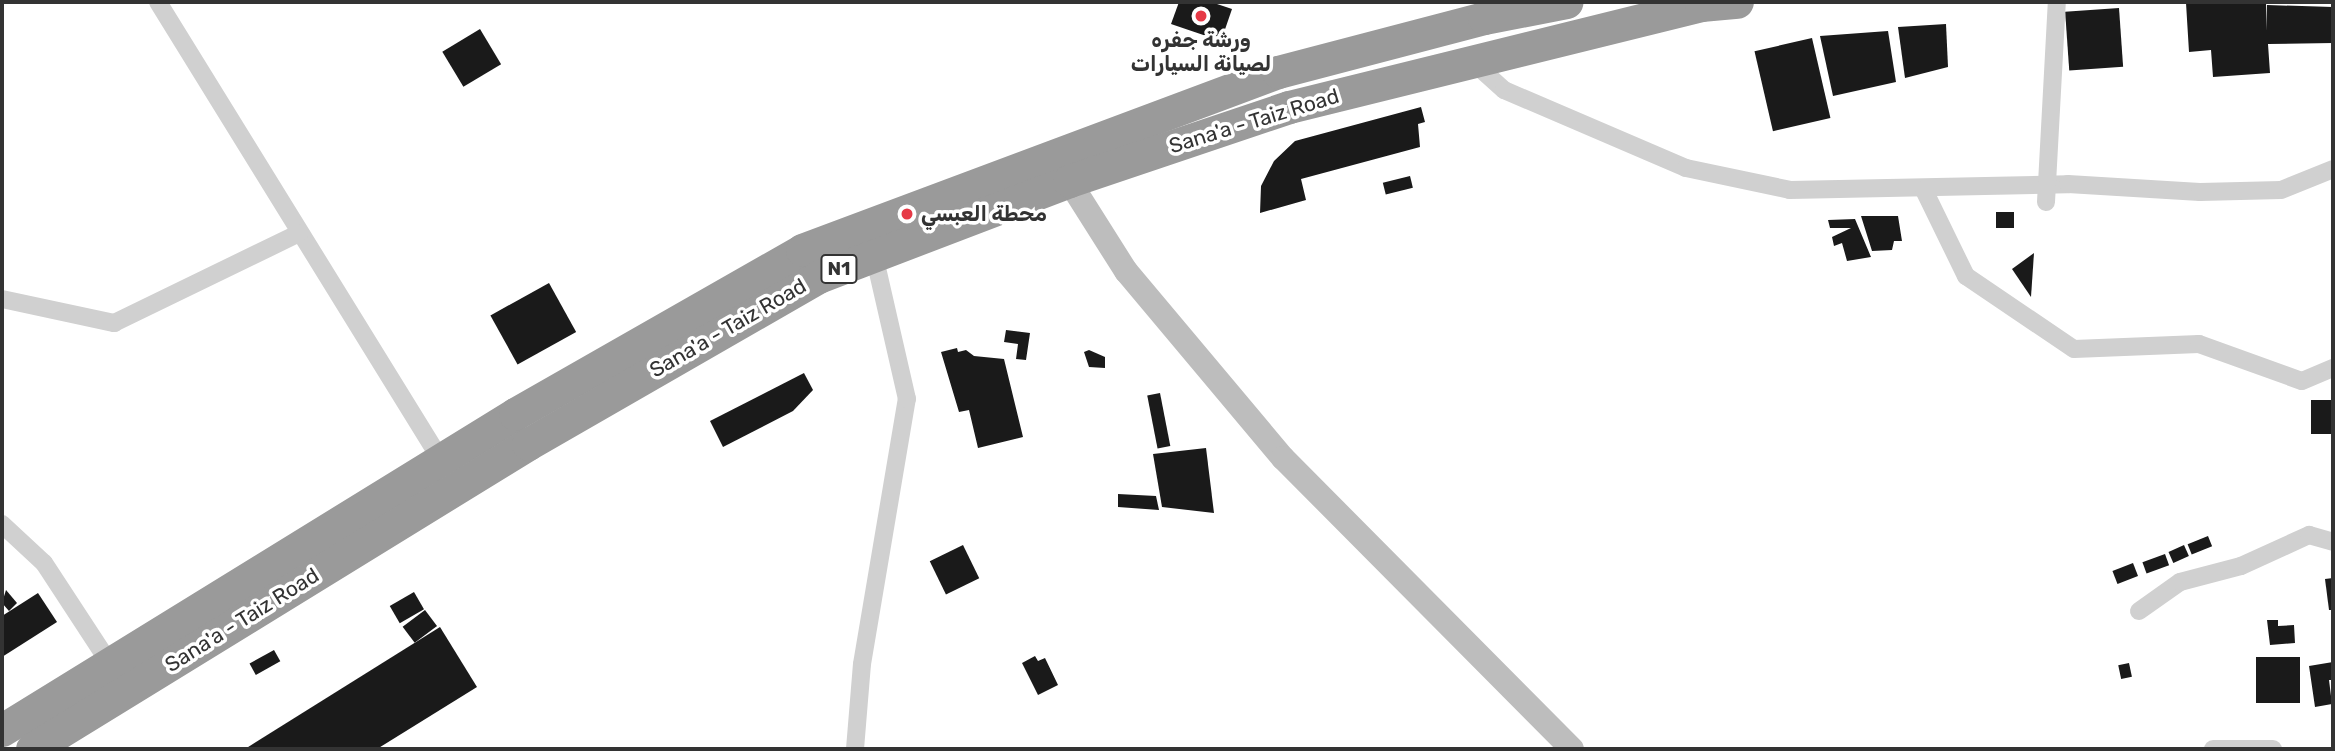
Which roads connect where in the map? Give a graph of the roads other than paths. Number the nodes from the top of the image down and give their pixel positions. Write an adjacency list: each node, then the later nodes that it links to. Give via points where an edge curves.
1 (158, 2): 10 (street)
2 (1566, 2): 14 (highway, Sana'a - Taiz Road / N1, via 1484,18 1278,72 802,250)
3 (1737, 2): 5 (highway, Sana'a - Taiz Road / N1, via 1701,5)
4 (2057, 2): 9 (street)
5 (1473, 62): 7 (highway, Sana'a - Taiz Road / N1, via 1289,107); 8 (street, via 1504,90 1686,168 1790,190)
6 (2333, 169): 9 (street, via 2281,190)
7 (1069, 180): 11 (highway, Sana'a - Taiz Road / N1); 22 (street, via 1126,271 1283,458)
8 (1924, 190): 9 (street); 13 (street, via 1966,276 2074,349 2199,344 2302,381)
9 (2046, 193)
10 (299, 233): 12 (street, via 114,323); 14 (street)
11 (874, 255): 20 (highway, Sana'a - Taiz Road / N1, via 818,277 528,444); 21 (street, via 907,399 862,664)
12 (2, 299)
13 (2333, 368)
14 (441, 460): 18 (highway, Sana'a - Taiz Road / N1)
15 (2, 524): 18 (street, via 44,563)
16 (2333, 542): 17 (street, via 2309,535 2241,566 2180,582)
17 (2138, 611)
18 (110, 664): 19 (highway, Sana'a - Taiz Road / N1)
19 (2, 730)
20 (32, 749)
21 (855, 749)
22 (1572, 749)
23 (2213, 749): 24 (street)
24 (2273, 749)

